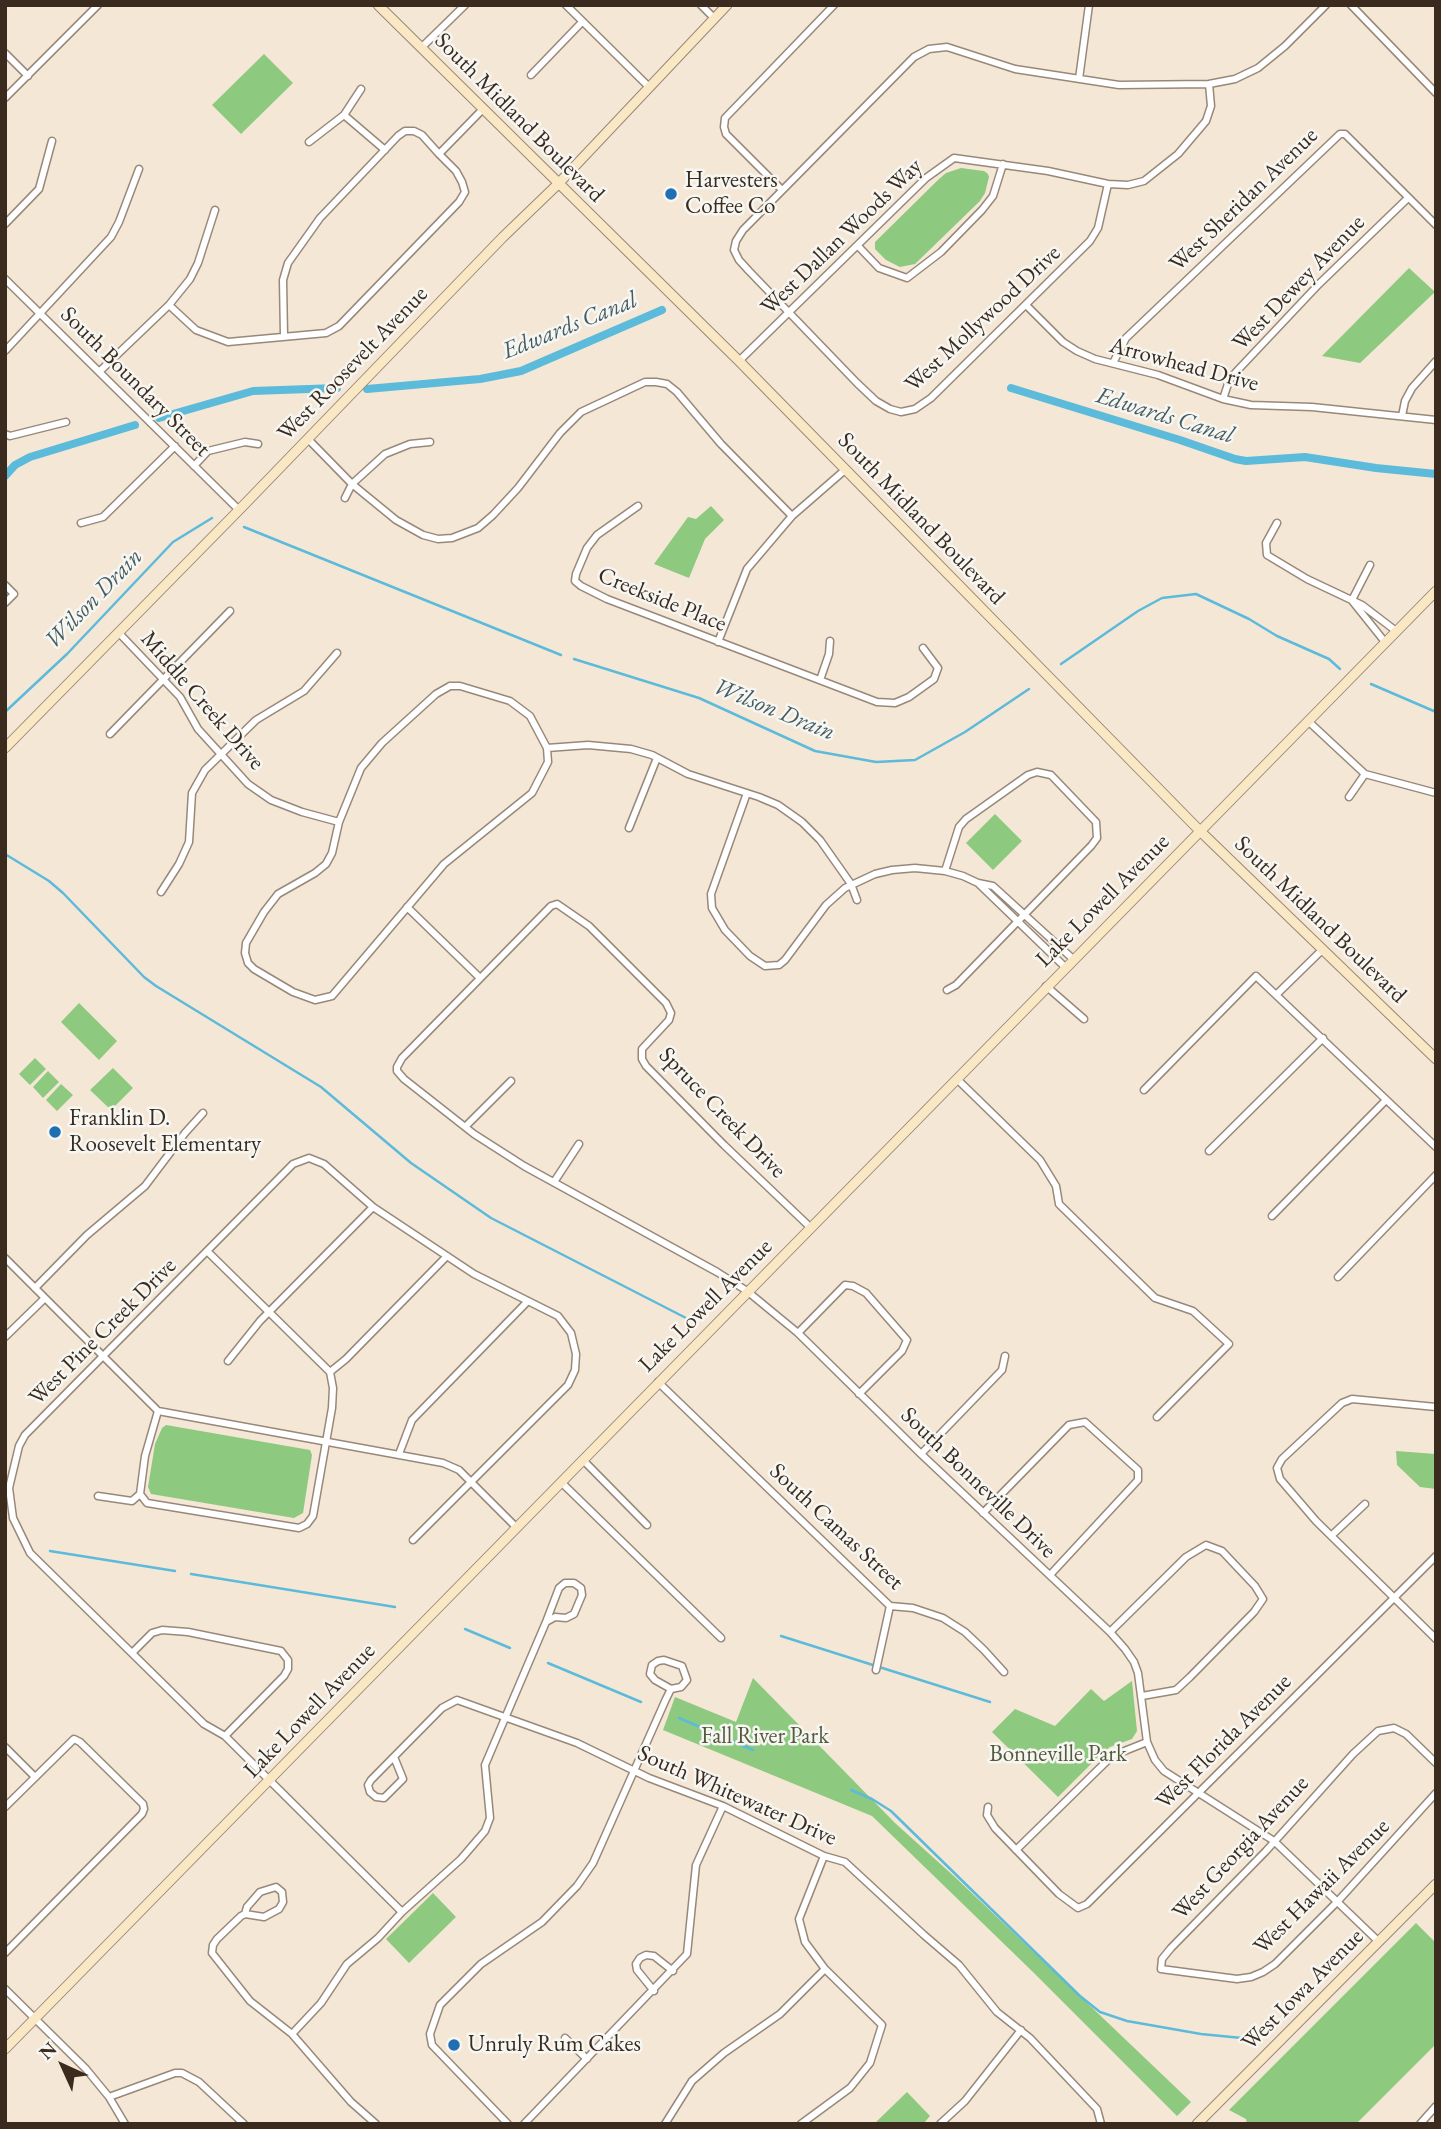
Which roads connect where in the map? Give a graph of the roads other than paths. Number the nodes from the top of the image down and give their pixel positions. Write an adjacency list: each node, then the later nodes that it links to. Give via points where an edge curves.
1 (98, 5): 16 (street)
2 (378, 5): 13 (main road, South Midland Boulevard)
3 (465, 5): 13 (street)
4 (566, 5): 12 (street)
5 (701, 5): 11 (street)
6 (727, 5): 11 (main road, West Roosevelt Avenue)
7 (1089, 5): 17 (street)
8 (1326, 5): 18 (street, via 1258,68)
9 (1351, 5): 21 (street)
10 (831, 6): 33 (street, via 725,118 726,134)
11 (714, 18): 19 (main road, West Roosevelt Avenue)
12 (582, 22): 15 (street); 19 (street)
13 (421, 48): 23 (main road, South Midland Boulevard)
14 (5, 54): 16 (street)
15 (531, 75)
16 (28, 76): 22 (street)
17 (1079, 79): 18 (street, via 1119,85); 33 (street, via 1015,69 947,47 929,49 914,57)
18 (1209, 84): 32 (street, West Dallan Woods Way, via 1211,106 1206,121 1178,154 1144,181)
19 (648, 86): 31 (main road, West Roosevelt Avenue)
20 (361, 89): 24 (street)
21 (1436, 93)
22 (5, 98)
23 (482, 110): 28 (street); 31 (main road, South Midland Boulevard)
24 (344, 115): 26 (street); 27 (street)
25 (52, 141): 36 (street, via 39,189)
26 (309, 142)
27 (385, 150): 28 (street, via 405,131 414,131); 44 (street, via 320,218 288,263 283,280)
28 (439, 154): 44 (street, via 462,182 465,192 459,202 339,326 326,333)
29 (1003, 164): 32 (street, West Dallan Woods Way); 38 (street, West Dallan Woods Way, via 954,158 926,178); 38 (street, via 993,195 982,210 907,278 879,268)
30 (139, 169): 43 (street, via 111,237)
31 (558, 184): 46 (main road, South Midland Boulevard); 55 (main road, West Roosevelt Avenue)
32 (1108, 184): 41 (street, West Mollywood Drive, via 1098,228 1090,241)
33 (782, 190): 42 (street, West Mollywood Drive, via 743,229 734,250)
34 (1408, 198): 37 (street); 48 (street, West Sheridan Avenue, via 1340,134 1132,331); 50 (street, West Dewey Avenue, via 1236,372)
35 (215, 210): 40 (street, via 198,263)
36 (5, 224)
37 (1436, 225)
38 (858, 246): 42 (street, West Dallan Woods Way)
39 (5, 279): 43 (street, South Boundary Street)
40 (169, 305): 44 (street, via 196,330 228,342); 49 (street)
41 (1026, 305): 42 (street, West Mollywood Drive, via 931,398 901,412 876,401); 48 (street, Arrowhead Drive, via 1063,342)
42 (789, 313): 46 (street, West Dallan Woods Way)
43 (41, 314): 45 (street); 49 (street, South Boundary Street)
44 (284, 336)
45 (5, 351)
46 (739, 361): 60 (main road, South Midland Boulevard)
47 (1436, 361): 51 (street, via 1412,388)
48 (1113, 363): 50 (street, Arrowhead Drive)
49 (100, 371): 58 (street, South Boundary Street)
50 (1223, 399): 51 (street, Arrowhead Drive)
51 (1402, 416): 52 (street, Arrowhead Drive)
52 (1436, 420)
53 (66, 422): 54 (street)
54 (5, 434)
55 (308, 439): 61 (street); 64 (main road, West Roosevelt Avenue)
56 (430, 442): 61 (street, via 385,454)
57 (258, 444): 59 (street, via 245,442 208,451)
58 (175, 446): 59 (street, South Boundary Street); 66 (street, via 103,517)
59 (194, 466): 64 (street, South Boundary Street)
60 (846, 469): 65 (street); 95 (main road, South Midland Boulevard)
61 (352, 484): 62 (street); 65 (street, via 396,520 423,535 438,539 466,534 493,515 581,412 645,382 656,382 677,392 739,464)
62 (345, 498)
63 (638, 506): 77 (street, Creekside Place, via 597,535 575,581 607,599)
64 (239, 510): 75 (main road, West Roosevelt Avenue)
65 (792, 516): 77 (street, via 747,569)
66 (81, 523)
67 (1277, 523): 71 (street, via 1266,543 1267,555)
68 (1370, 565): 71 (street)
69 (5, 584): 72 (street, via 14,594)
70 (1436, 591): 74 (main road, Lake Lowell Avenue)
71 (1352, 600): 74 (street); 78 (street)
72 (5, 603)
73 (229, 611): 81 (street)
74 (1396, 631): 78 (main road, Lake Lowell Avenue)
75 (118, 632): 81 (street, Middle Creek Drive); 85 (main road, West Roosevelt Avenue)
76 (830, 641): 82 (street)
77 (718, 642): 82 (street, Creekside Place)
78 (1385, 642): 83 (main road, Lake Lowell Avenue)
79 (923, 648): 82 (street, Creekside Place, via 936,663 937,675 895,703 877,702)
80 (337, 653): 87 (street, via 303,691 256,719)
81 (164, 679): 84 (street); 87 (street, Middle Creek Drive)
82 (820, 680)
83 (1308, 721): 89 (street); 95 (main road, Lake Lowell Avenue)
84 (110, 734)
85 (5, 748)
86 (547, 748): 88 (street, via 588,745); 93 (street, via 530,716 510,701 460,686 446,687 371,754); 101 (street, via 548,762 532,793 444,864)
87 (219, 754): 93 (street, Middle Creek Drive, via 271,800); 99 (street, via 192,793 189,842)
88 (657, 758): 90 (street, via 688,774); 94 (street)
89 (1365, 774): 91 (street); 92 (street)
90 (747, 793): 98 (street, via 778,805 802,822); 98 (street, via 711,894 715,916 750,956 765,966 779,965 825,905)
91 (1436, 793)
92 (1349, 797)
93 (339, 822): 101 (street, via 326,864 278,894 264,912 246,943 248,963 293,992 323,1000 340,989)
94 (629, 828)
95 (1200, 831): 104 (main road, South Midland Boulevard); 105 (main road, Lake Lowell Avenue)
96 (945, 871): 97 (street); 98 (street, via 892,870); 102 (street, via 954,835 966,819 1028,775 1052,775 1092,816 1097,838)
97 (978, 883): 102 (street, via 993,886); 103 (street)
98 (851, 884): 100 (street)
99 (161, 892)
100 (857, 900)
101 (407, 907): 107 (street)
102 (1025, 914): 103 (street); 105 (street)
103 (1018, 921): 106 (street); 109 (street)
104 (1322, 950): 110 (street); 113 (main road, South Midland Boulevard)
105 (1073, 959): 106 (main road, Lake Lowell Avenue)
106 (1065, 967): 108 (main road, Lake Lowell Avenue)
107 (480, 978): 119 (street, via 397,1066 404,1079); 127 (street, Spruce Creek Drive, via 551,906 557,904 589,926 671,1013 642,1049 646,1066)
108 (1046, 986): 111 (street); 114 (main road, Lake Lowell Avenue)
109 (947, 990)
110 (1276, 995): 112 (street); 116 (street, via 1256,976)
111 (1084, 1019)
112 (1323, 1038): 117 (street); 122 (street)
113 (1436, 1059)
114 (958, 1080): 127 (main road, Lake Lowell Avenue); 147 (street, via 1040,1160 1056,1186 1059,1204 1155,1298 1193,1311 1229,1344)
115 (511, 1081): 119 (street)
116 (1144, 1090)
117 (1387, 1100): 121 (street); 126 (street)
118 (204, 1113): 132 (street, via 145,1186)
119 (465, 1127): 124 (street, South Bonneville Drive)
120 (579, 1144): 124 (street)
121 (1436, 1147)
122 (1209, 1151)
123 (1436, 1175): 131 (street)
124 (554, 1182): 133 (street, South Bonneville Drive)
125 (373, 1207): 128 (street, West Pine Creek Drive, via 324,1164 309,1158 293,1164); 129 (street); 136 (street)
126 (1272, 1216)
127 (811, 1228): 133 (main road, Lake Lowell Avenue)
128 (207, 1251): 136 (street); 140 (street, West Pine Creek Drive)
129 (447, 1256): 135 (street); 142 (street)
130 (5, 1258): 132 (street)
131 (1338, 1277)
132 (35, 1287): 134 (street)
133 (747, 1291): 137 (street, South Bonneville Drive); 143 (main road, Lake Lowell Avenue)
134 (45, 1298): 138 (street); 140 (street)
135 (528, 1301): 149 (street, via 412,1420); 154 (street, via 558,1316 571,1333 575,1370 553,1402)
136 (269, 1312): 141 (street); 142 (street)
137 (798, 1334): 144 (street, South Bonneville Drive); 144 (street, via 845,1285 866,1293 907,1340 902,1351)
138 (5, 1337)
139 (1005, 1356): 150 (street, via 1002,1370)
140 (103, 1357): 146 (street); 152 (street, West Pine Creek Drive, via 25,1435)
141 (228, 1361)
142 (330, 1372): 148 (street, via 333,1388)
143 (658, 1382): 151 (main road, Lake Lowell Avenue); 166 (street, South Camas Street)
144 (859, 1394): 150 (street, South Bonneville Drive)
145 (1436, 1407): 161 (street, via 1352,1399 1324,1418 1282,1459 1277,1468 1279,1479)
146 (158, 1411): 148 (street); 155 (street, via 145,1456)
147 (1157, 1417)
148 (327, 1441): 149 (street); 155 (street, via 313,1517 299,1528 147,1503)
149 (399, 1454): 154 (street, via 443,1463)
150 (920, 1454): 158 (street, South Bonneville Drive)
151 (583, 1460): 153 (main road, Lake Lowell Avenue); 159 (street)
152 (9, 1471): 171 (street, West Pine Creek Drive, via 13,1518 30,1553)
153 (561, 1482): 160 (main road, Lake Lowell Avenue); 169 (street)
154 (471, 1483): 160 (street); 162 (street)
155 (141, 1494): 156 (street, via 132,1501)
156 (98, 1496)
157 (1365, 1503): 161 (street)
158 (983, 1513): 164 (street, South Bonneville Drive); 164 (street, via 1069,1426 1085,1422 1138,1470 1138,1480)
159 (647, 1525)
160 (516, 1527): 184 (main road, Lake Lowell Avenue)
161 (1331, 1536): 165 (street)
162 (413, 1540)
163 (1436, 1556): 165 (street, West Florida Avenue)
164 (1049, 1575): 168 (street, South Bonneville Drive)
165 (1393, 1597): 170 (street); 185 (street, West Florida Avenue)
166 (890, 1606): 172 (street); 173 (street, South Camas Street, via 943,1618 965,1632)
167 (545, 1622): 167 (street, via 574,1614 581,1588 574,1583 559,1588); 176 (street)
168 (1110, 1632): 175 (street, South Bonneville Drive, via 1134,1662); 175 (street, via 1186,1557 1206,1545 1222,1551 1263,1599 1176,1690)
169 (721, 1638)
170 (1436, 1639)
171 (132, 1653): 177 (street, West Pine Creek Drive, via 204,1724); 177 (street, via 152,1633 162,1630 281,1651 288,1660 284,1676)
172 (876, 1670)
173 (1004, 1672)
174 (671, 1689): 174 (street, via 650,1674 658,1661 682,1666 686,1673 681,1687); 182 (street)
175 (1142, 1696): 178 (street, South Bonneville Drive)
176 (506, 1716): 180 (street, South Whitewater Drive, via 457,1700 442,1708); 182 (street, South Whitewater Drive); 195 (street, via 485,1765 490,1818 485,1831)
177 (225, 1736): 184 (street, West Pine Creek Drive)
178 (1147, 1742): 185 (street, South Bonneville Drive, via 1164,1771); 191 (street, via 1112,1756)
179 (5, 1747): 183 (street)
180 (394, 1757): 180 (street, via 370,1780 370,1792 376,1797 384,1798 403,1779)
181 (1436, 1763): 190 (street, West Georgia Avenue, via 1406,1734 1394,1728 1378,1731)
182 (635, 1771): 187 (street, South Whitewater Drive); 215 (street, via 593,1863 577,1886 542,1922 466,1977 440,2006 433,2025 432,2045)
183 (35, 1777): 188 (street); 198 (street, via 74,1739 144,1809)
184 (270, 1780): 195 (street, West Pine Creek Drive); 204 (main road, Lake Lowell Avenue)
185 (1199, 1793): 190 (street, South Bonneville Drive); 191 (street, West Florida Avenue, via 1078,1908)
186 (1436, 1793): 194 (street, West Hawaii Avenue)
187 (723, 1805): 192 (street, South Whitewater Drive); 201 (street, via 696,1865 687,1954)
188 (5, 1807)
189 (988, 1807): 191 (street, via 995,1828)
190 (1274, 1841): 194 (street, South Bonneville Drive); 200 (street, West Georgia Avenue, via 1171,1948)
191 (1016, 1850)
192 (824, 1856): 199 (street, via 799,1919 805,1942); 205 (street, South Whitewater Drive, via 845,1862 959,1965 997,2012)
193 (1436, 1884): 197 (main road, West Iowa Avenue)
194 (1338, 1901): 197 (street, South Bonneville Drive); 200 (street, West Hawaii Avenue, via 1275,1964 1251,1977)
195 (402, 1912): 206 (street, via 347,1964 321,2003)
196 (245, 1914): 196 (street, via 266,1888 276,1886 282,1892 284,1902 270,1916); 206 (street, via 217,1939 212,1953 250,2001)
197 (1378, 1941): 221 (main road, West Iowa Avenue)
198 (5, 1953)
199 (825, 1969): 217 (street, via 780,2014 692,2081); 218 (street, via 882,2025 870,2063 850,2088)
200 (1161, 1969)
201 (673, 1971): 203 (street); 203 (street, via 654,1956 640,1958 637,1970)
202 (5, 1989): 204 (street)
203 (653, 1991): 209 (street)
204 (35, 2019): 208 (main road, Lake Lowell Avenue); 210 (street)
205 (1021, 2030): 219 (street, via 965,2101); 220 (street, South Whitewater Drive, via 1097,2109)
206 (292, 2034): 214 (street)
207 (565, 2038): 209 (street)
208 (5, 2049)
209 (587, 2059): 216 (street)
210 (108, 2097): 212 (street); 213 (street, via 182,2073 199,2082)
211 (1436, 2106): 222 (street)
212 (125, 2124)
213 (244, 2124)
214 (376, 2124)
215 (508, 2124)
216 (524, 2124)
217 (665, 2124)
218 (801, 2124)
219 (940, 2124)
220 (1101, 2124)
221 (1197, 2124)
222 (1420, 2124)

